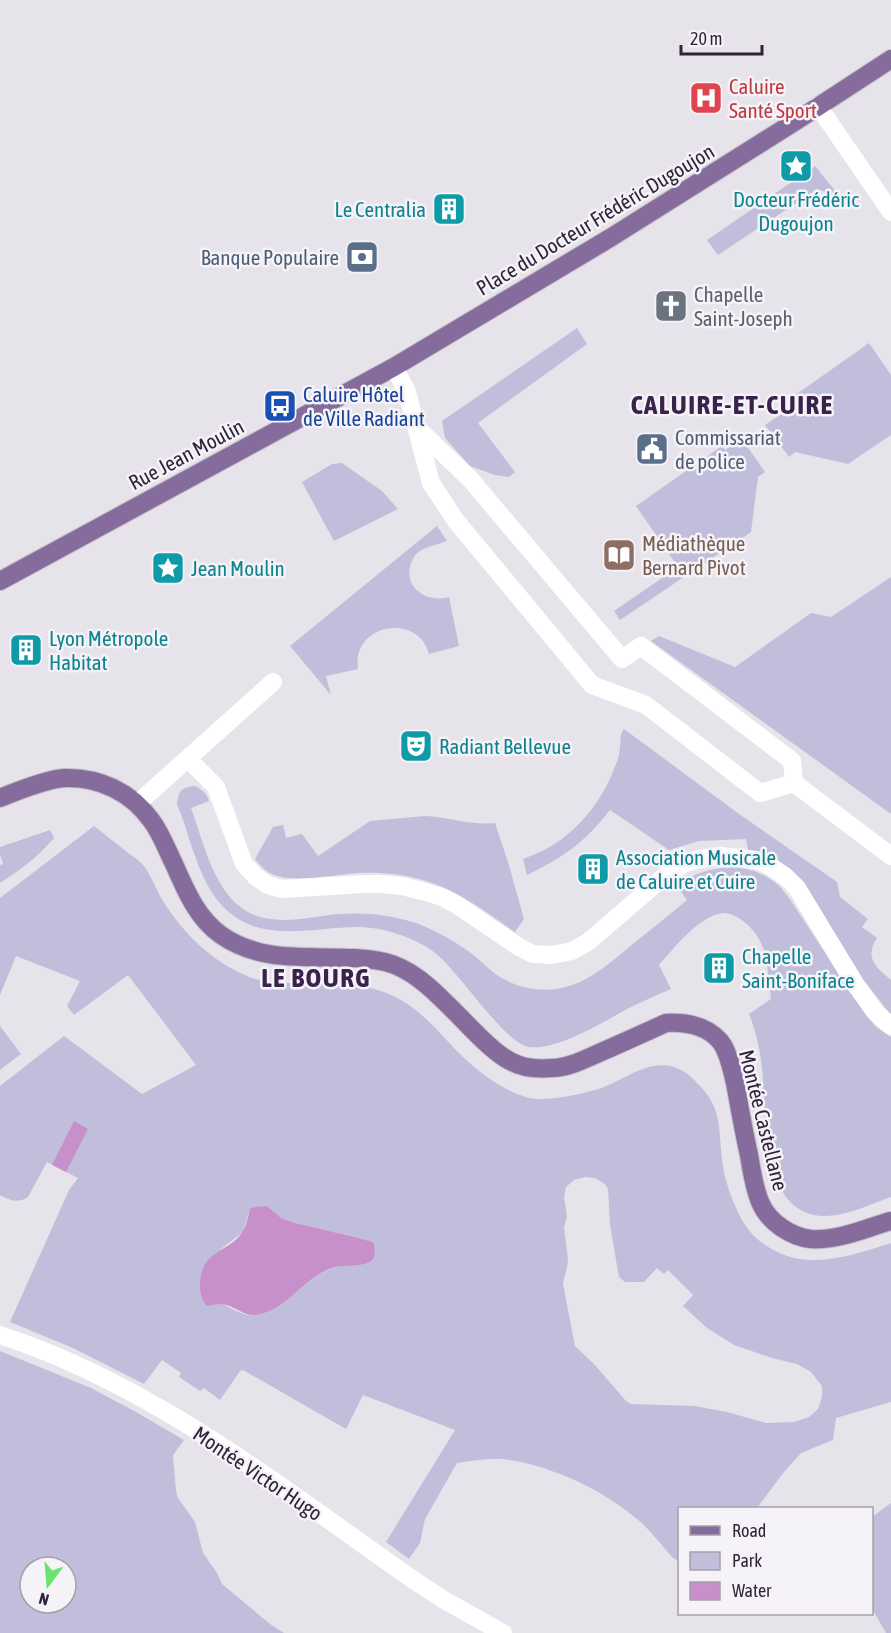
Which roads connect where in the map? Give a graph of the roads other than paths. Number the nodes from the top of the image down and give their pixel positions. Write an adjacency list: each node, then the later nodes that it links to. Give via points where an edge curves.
1 (891, 59): 2 (main road, Place du Docteur Frédéric Dugoujon)
2 (818, 106): 3 (street); 4 (main road, Place du Docteur Frédéric Dugoujon, via 610,238)
3 (891, 212)
4 (394, 367): 5 (street, via 407,392); 6 (main road, Rue Jean Moulin)
5 (417, 428): 9 (street, via 471,480 622,658 641,646 792,761); 9 (street, via 431,483 456,521 592,685 646,705 760,793)
6 (0, 581)
7 (273, 682): 8 (street)
8 (188, 759): 11 (street); 13 (street, via 216,787 244,864 268,885 282,889 382,884 422,891 457,905 533,954 572,951 588,942 683,864 720,856 756,860 786,876 797,888 855,984)
9 (794, 783): 12 (street)
10 (0, 798): 11 (main road, Montée Castellane, via 64,778 114,787)
11 (137, 804): 14 (main road, Montée Castellane, via 162,837 189,898 202,918 221,935 263,953 369,960 409,972 432,989 497,1053 513,1063 554,1068 666,1023 696,1025 711,1032 722,1043 733,1071 754,1185 761,1206 774,1222 811,1239 833,1238)
12 (891, 856)
13 (891, 1026)
14 (891, 1221)
15 (0, 1335): 16 (street, Montée Victor Hugo, via 54,1356 156,1406 218,1444 425,1587)
16 (503, 1633)

